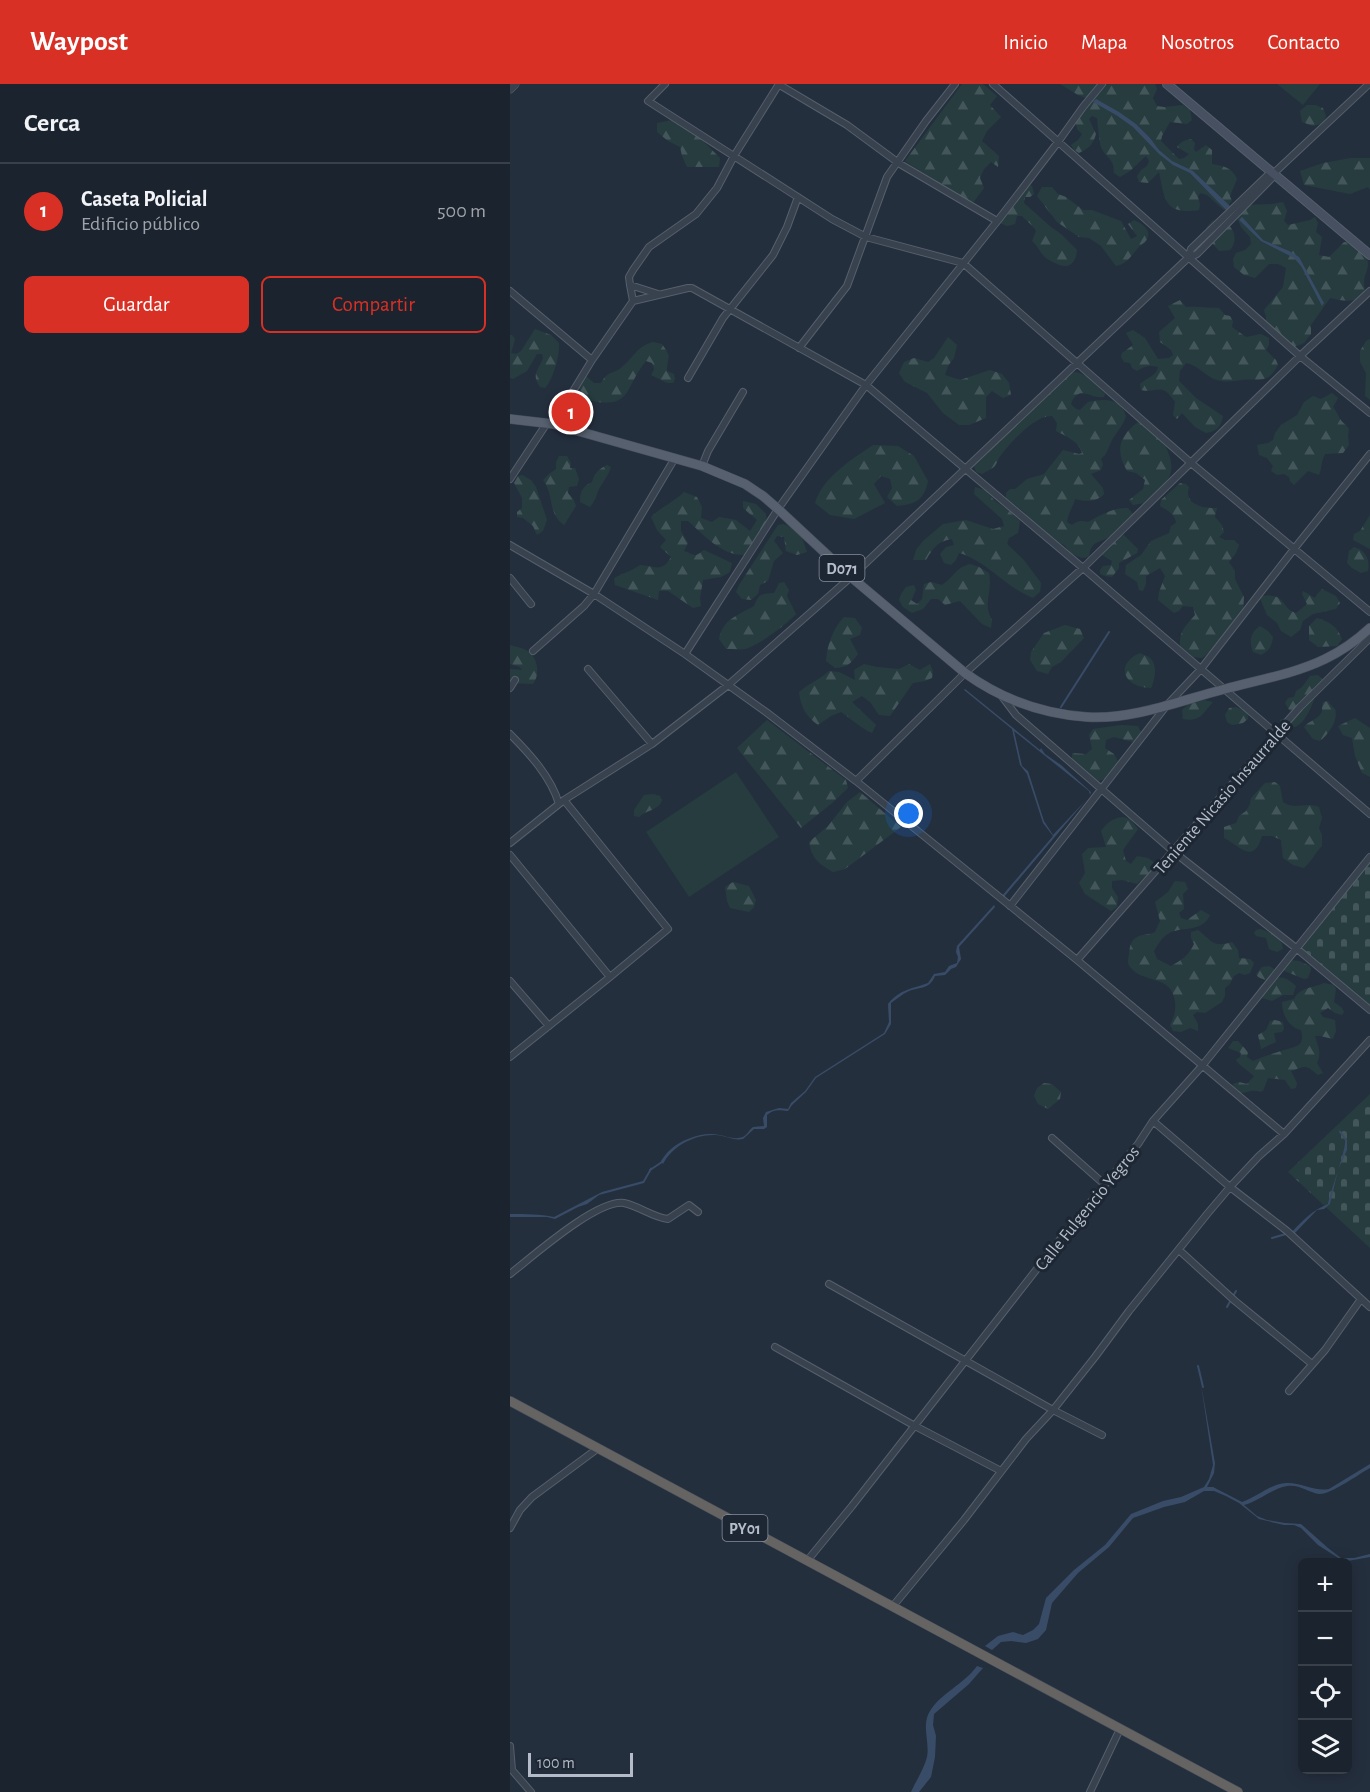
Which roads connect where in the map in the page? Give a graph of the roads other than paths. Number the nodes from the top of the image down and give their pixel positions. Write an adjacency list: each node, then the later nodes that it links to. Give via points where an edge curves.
1 (515, 84): 9 (street)
2 (665, 84): 11 (street, via 648,101)
3 (779, 84): 11 (street); 12 (street, via 847,125)
4 (955, 84): 12 (street)
5 (993, 84): 10 (street)
6 (1102, 84): 10 (street)
7 (1167, 84): 13 (main road)
8 (1369, 84): 13 (street)
9 (510, 89)
10 (1058, 142): 15 (street); 18 (street)
11 (734, 156): 14 (street); 20 (street, via 717,188 696,214 650,247 629,277)
12 (896, 162): 15 (street); 16 (street)
13 (1274, 173): 17 (main road); 18 (street, via 1197,254)
14 (798, 197): 16 (street); 25 (street, via 773,255)
15 (997, 221): 19 (street)
16 (866, 237): 19 (street); 26 (street, via 847,286)
17 (1370, 255)
18 (1188, 258): 27 (street); 29 (street)
19 (963, 263): 29 (street); 31 (street)
20 (630, 285): 23 (street); 24 (street)
21 (510, 291): 28 (street)
22 (1370, 291): 27 (street)
23 (658, 295): 24 (street); 25 (street, via 692,288)
24 (633, 301): 28 (street)
25 (731, 309): 26 (street); 30 (street)
26 (799, 348): 31 (street)
27 (1300, 356): 33 (street); 38 (street)
28 (592, 360): 35 (street)
29 (1076, 363): 38 (street); 40 (street)
30 (688, 378)
31 (866, 385): 40 (street); 42 (street)
32 (743, 392): 39 (street)
33 (1370, 413)
34 (510, 419): 35 (main road, D071)
35 (550, 423): 37 (main road, D071); 41 (street)
36 (1370, 453): 44 (street)
37 (675, 458): 39 (main road, D071); 48 (street)
38 (1191, 463): 44 (street); 45 (street)
39 (702, 466): 42 (main road, D071, via 745,484)
40 (964, 469): 45 (street); 46 (street)
41 (510, 478)
42 (778, 509): 46 (main road, D071); 54 (street)
43 (510, 545): 48 (street)
44 (1294, 549): 50 (street); 56 (street)
45 (1083, 568): 56 (street); 57 (street)
46 (851, 577): 57 (main road, D071); 59 (street)
47 (510, 578): 49 (street)
48 (594, 594): 53 (street); 54 (street)
49 (531, 604)
50 (1370, 612)
51 (1370, 628): 61 (main road, D071, via 1348,647 1324,660)
52 (1370, 638): 65 (street, Teniente Nicasio Insaurralde)
53 (533, 651)
54 (685, 654): 59 (street)
55 (588, 669): 66 (street)
56 (1201, 669): 61 (street); 63 (street)
57 (965, 673): 62 (main road, D071); 67 (street)
58 (515, 680): 60 (street)
59 (728, 686): 66 (street); 67 (street)
60 (510, 688)
61 (1225, 689): 63 (main road, D071); 65 (street)
62 (1000, 694): 63 (main road, D071, via 1041,709 1090,717); 68 (street, via 1017,715)
63 (1167, 705): 68 (street)
64 (510, 734): 69 (street)
65 (1277, 735): 70 (street); 72 (street, Teniente Nicasio Insaurralde)
66 (652, 744): 69 (street)
67 (856, 781): 75 (street)
68 (1102, 789): 72 (street); 75 (street)
69 (562, 802): 71 (street); 78 (street, via 668,929)
70 (1370, 814)
71 (510, 843)
72 (1174, 852): 76 (street); 77 (street, Teniente Nicasio Insaurralde)
73 (510, 855): 78 (street)
74 (1370, 857): 76 (street, Calle Fulgencio Yegros)
75 (1010, 906): 77 (street)
76 (1296, 948): 80 (street); 84 (street, Calle Fulgencio Yegros)
77 (1077, 960): 84 (street)
78 (610, 977): 81 (street)
79 (510, 981): 81 (street)
80 (1370, 1010)
81 (549, 1026): 83 (street)
82 (1370, 1040): 86 (street)
83 (510, 1057)
84 (1202, 1066): 85 (street, Calle Fulgencio Yegros); 86 (street)
85 (1153, 1121): 88 (street, Calle Fulgencio Yegros); 89 (street)
86 (1284, 1134): 89 (street)
87 (1052, 1138): 88 (street)
88 (1104, 1184): 97 (street, Calle Fulgencio Yegros)
89 (1230, 1187): 91 (street); 94 (street)
90 (698, 1212): 92 (street, via 689,1205 668,1219 624,1203 612,1203 587,1216)
91 (1179, 1250): 98 (street); 101 (street)
92 (510, 1274)
93 (829, 1284): 97 (street)
94 (1361, 1299): 95 (street); 98 (street)
95 (1370, 1307)
96 (775, 1347): 102 (street)
97 (966, 1360): 101 (street); 102 (street, Calle Fulgencio Yegros)
98 (1312, 1364): 99 (street)
99 (1289, 1391)
100 (510, 1401): 104 (highway, PY01)
101 (1053, 1410): 103 (street); 105 (street)
102 (915, 1426): 105 (street); 107 (street, Calle Fulgencio Yegros)
103 (1102, 1435)
104 (597, 1449): 106 (street, via 532,1497 519,1510); 107 (highway, PY01)
105 (1001, 1471): 108 (street)
106 (510, 1528)
107 (807, 1561): 108 (highway, PY01)
108 (893, 1606): 109 (highway, PY01)
109 (1120, 1729): 112 (street); 113 (highway, PY01)
110 (510, 1746): 111 (street, via 512,1770)
111 (531, 1792)
112 (1090, 1792)
113 (1238, 1792)

